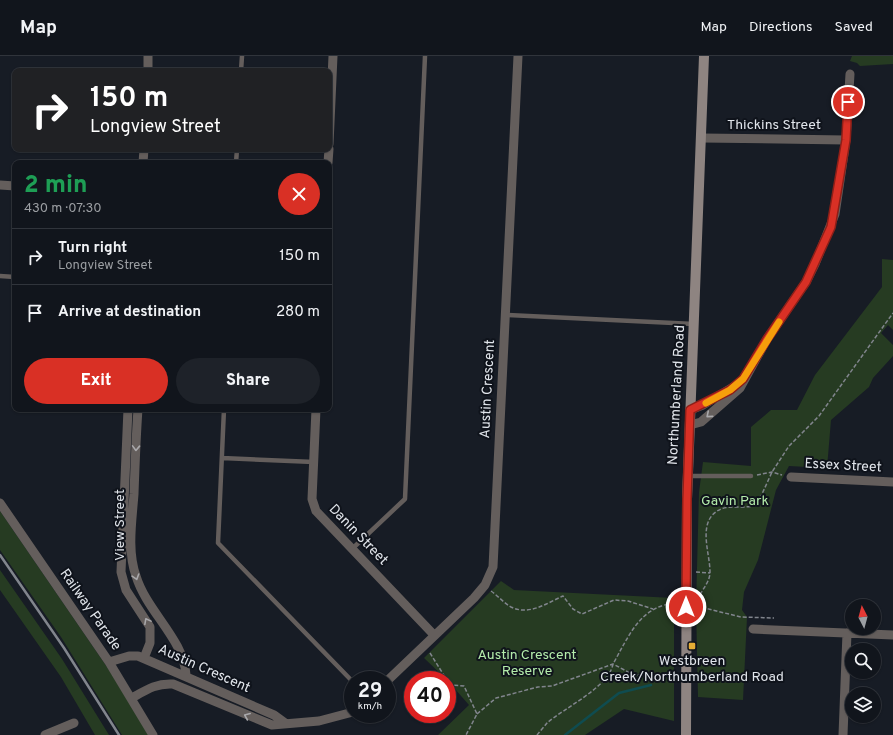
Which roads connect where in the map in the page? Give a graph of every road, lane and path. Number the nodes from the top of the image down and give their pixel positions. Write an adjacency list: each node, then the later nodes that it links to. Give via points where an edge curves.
1 (242, 56): 6 (lane)
2 (333, 56): 8 (street)
3 (425, 56): 33 (lane, via 405,499)
4 (518, 56): 16 (street, Austin Crescent)
5 (704, 56): 9 (street, Northumberland Road)
6 (241, 68)
7 (850, 74): 10 (street)
8 (332, 78)
9 (702, 138): 10 (street, Thickins Street); 17 (street, Northumberland Road)
10 (846, 140): 18 (street, via 835,214 823,246 806,282)
11 (0, 185): 12 (street)
12 (12, 186)
13 (0, 276): 14 (lane)
14 (12, 277)
15 (893, 312): 27 (path, via 819,416 789,446)
16 (506, 316): 17 (lane); 36 (street, Austin Crescent, via 494,558)
17 (694, 324): 19 (street, Northumberland Road)
18 (743, 379): 19 (street, via 730,390); 24 (street, one-way to 24, via 736,393 701,422)
19 (690, 410): 24 (street, Northumberland Road)
20 (128, 412): 47 (street, View Street, one-way to 20, via 150,643 150,627 126,590 120,572)
21 (138, 412): 52 (street, View Street, one-way to 52, via 131,541 135,574 144,597 183,655)
22 (224, 412): 25 (lane)
23 (316, 412): 26 (street, Danin Street)
24 (690, 425): 28 (street, Northumberland Road)
25 (222, 458): 26 (lane); 50 (lane, via 218,543)
26 (314, 462): 33 (street, Danin Street, via 312,499 316,511)
27 (772, 472): 29 (path); 30 (path); 35 (path, via 757,505 721,509 712,516 705,534)
28 (687, 476): 29 (lane); 34 (street, Northumberland Road)
29 (751, 476)
30 (791, 478): 31 (street, Essex Street)
31 (893, 482)
32 (0, 503): 48 (street, Railway Parade)
33 (352, 549): 43 (street, Danin Street)
34 (686, 572): 35 (path); 37 (street, Northumberland Road)
35 (710, 572): 37 (path, via 700,596)
36 (485, 585): 38 (path, via 511,607 520,610 534,609 563,596 573,609 582,614 614,600 628,601); 43 (street, Austin Crescent)
37 (691, 607): 38 (path, via 671,604); 39 (path, via 741,617); 53 (street, Northumberland Road)
38 (653, 610): 49 (path, via 645,614 633,629)
39 (774, 618)
40 (753, 629): 41 (street)
41 (845, 633)
42 (881, 634): 45 (street)
43 (434, 635): 46 (street, Austin Crescent)
44 (847, 635): 64 (street)
45 (893, 635)
46 (425, 644): 51 (street, Austin Crescent); 56 (path, via 450,685 464,686)
47 (144, 658): 48 (street, Austin Crescent, via 132,655); 52 (street, Austin Crescent)
48 (109, 662): 54 (street, Railway Parade)
49 (613, 664): 53 (path, via 630,673); 56 (path, via 552,686 496,698); 62 (path, via 612,669 587,696 547,724)
50 (344, 673)
51 (396, 673)
52 (186, 675): 58 (street, Austin Crescent, via 274,715)
53 (686, 682): 63 (street, Northumberland Road)
54 (132, 698): 58 (street, Austin Crescent, one-way to 54, via 272,724 260,721 173,684 154,686); 60 (street, Railway Parade)
55 (344, 714): 58 (street, Austin Crescent, via 319,721)
56 (477, 714): 61 (path)
57 (74, 723): 59 (street)
58 (285, 723)
59 (45, 735)
60 (153, 735)
61 (466, 735)
62 (537, 735)
63 (686, 735)
64 (843, 735)

